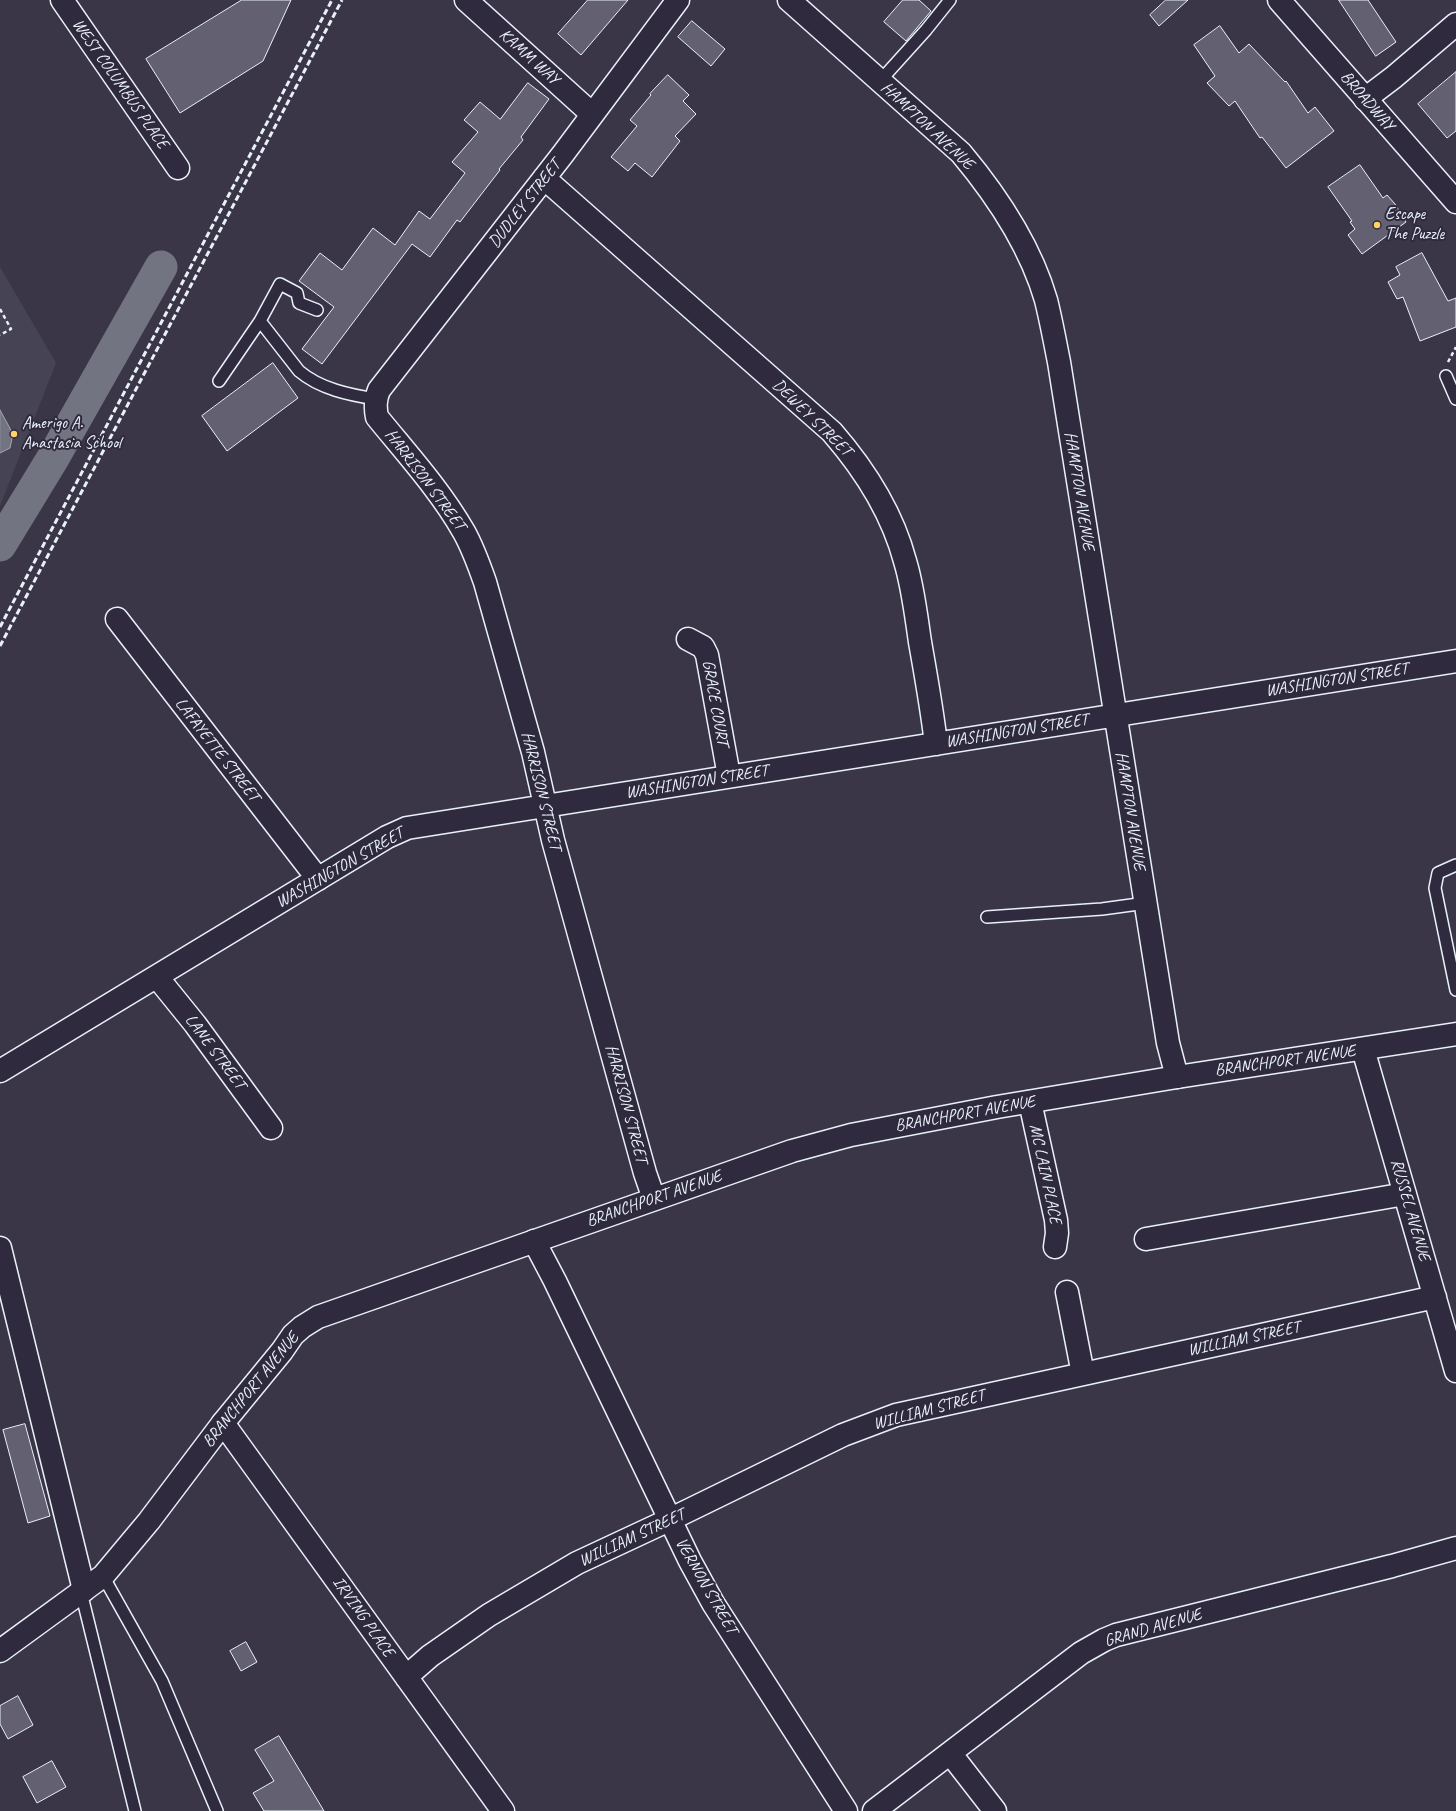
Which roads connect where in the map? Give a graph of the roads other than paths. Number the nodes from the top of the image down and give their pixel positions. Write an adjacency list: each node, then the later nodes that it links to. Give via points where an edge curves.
1 (62, 0): 11 (street, WEST COLUMBUS PLACE)
2 (466, 0): 10 (street, KAMM WAY)
3 (678, 0): 10 (street, DUDLEY STREET)
4 (789, 0): 8 (street, HAMPTON AVENUE)
5 (950, 0): 8 (lane)
6 (1279, 0): 9 (street, BROADWAY)
7 (1456, 24): 9 (street)
8 (880, 81): 23 (street, HAMPTON AVENUE, via 961,153 979,175 1007,215 1036,273 1046,300 1059,362)
9 (1365, 99): 13 (street, BROADWAY)
10 (592, 114): 12 (street, DUDLEY STREET)
11 (178, 168)
12 (544, 178): 19 (street, DUDLEY STREET, via 379,390); 24 (street, DEWEY STREET, via 832,432 854,457 872,483 894,527 906,561)
13 (1456, 202)
14 (317, 310): 15 (lane, via 300,303 297,293 280,284)
15 (260, 320): 17 (lane); 19 (lane, via 307,378)
16 (1446, 376): 18 (lane)
17 (219, 381)
18 (1456, 399)
19 (375, 403): 26 (street, HARRISON STREET, via 377,417 449,508 476,555 533,752)
20 (117, 619): 28 (street, LAFAYETTE STREET)
21 (688, 639): 25 (street, GRACE COURT, via 703,647 707,655)
22 (1456, 661): 23 (street, WASHINGTON STREET)
23 (1115, 715): 24 (street, WASHINGTON STREET); 29 (street, HAMPTON AVENUE)
24 (936, 744): 25 (street, WASHINGTON STREET)
25 (729, 776): 26 (street, WASHINGTON STREET)
26 (545, 806): 28 (street, WASHINGTON STREET, via 407,828 387,837); 40 (street, HARRISON STREET)
27 (1456, 865): 32 (lane, via 1438,873 1435,888)
28 (318, 879): 31 (street, WASHINGTON STREET)
29 (1146, 903): 30 (lane, via 1102,909); 36 (street, HAMPTON AVENUE, via 1168,1043)
30 (987, 917)
31 (157, 977): 35 (street, WASHINGTON STREET); 38 (street, LANE STREET, via 195,1024)
32 (1456, 990)
33 (1456, 1034): 34 (street, BRANCHPORT AVENUE)
34 (1363, 1049): 36 (street, BRANCHPORT AVENUE); 39 (street, RUSSEL AVENUE)
35 (0, 1071)
36 (1177, 1077): 37 (street, BRANCHPORT AVENUE)
37 (1030, 1102): 40 (street, BRANCHPORT AVENUE, via 851,1135 792,1151); 43 (street, MC LAIN PLACE, via 1056,1220)
38 (271, 1128)
39 (1406, 1194): 41 (street); 46 (street, RUSSEL AVENUE)
40 (654, 1200): 42 (street, BRANCHPORT AVENUE)
41 (1146, 1239)
42 (534, 1241): 49 (street, BRANCHPORT AVENUE, via 318,1317 293,1335); 50 (street, VERNON STREET)
43 (1055, 1247)
44 (0, 1248): 53 (street)
45 (1067, 1292): 48 (street)
46 (1434, 1297): 47 (street, RUSSEL AVENUE); 48 (street, WILLIAM STREET)
47 (1456, 1371)
48 (1082, 1374): 50 (street, WILLIAM STREET, via 896,1415 843,1435)
49 (223, 1423): 52 (street, BRANCHPORT AVENUE, via 149,1521); 55 (street, IRVING PLACE)
50 (669, 1520): 55 (street, WILLIAM STREET, via 577,1563 489,1615 430,1656); 60 (street, VERNON STREET, via 713,1604)
51 (1456, 1548): 56 (street, GRAND AVENUE, via 1116,1635 1081,1653)
52 (103, 1576): 53 (street, BRANCHPORT AVENUE); 58 (lane, via 162,1681)
53 (82, 1591): 54 (street, BRANCHPORT AVENUE); 57 (lane)
54 (0, 1651)
55 (406, 1677): 59 (street, IRVING PLACE)
56 (950, 1753): 61 (street, GRAND AVENUE); 62 (street)
57 (135, 1811)
58 (218, 1811)
59 (503, 1811)
60 (846, 1811)
61 (874, 1811)
62 (996, 1811)

